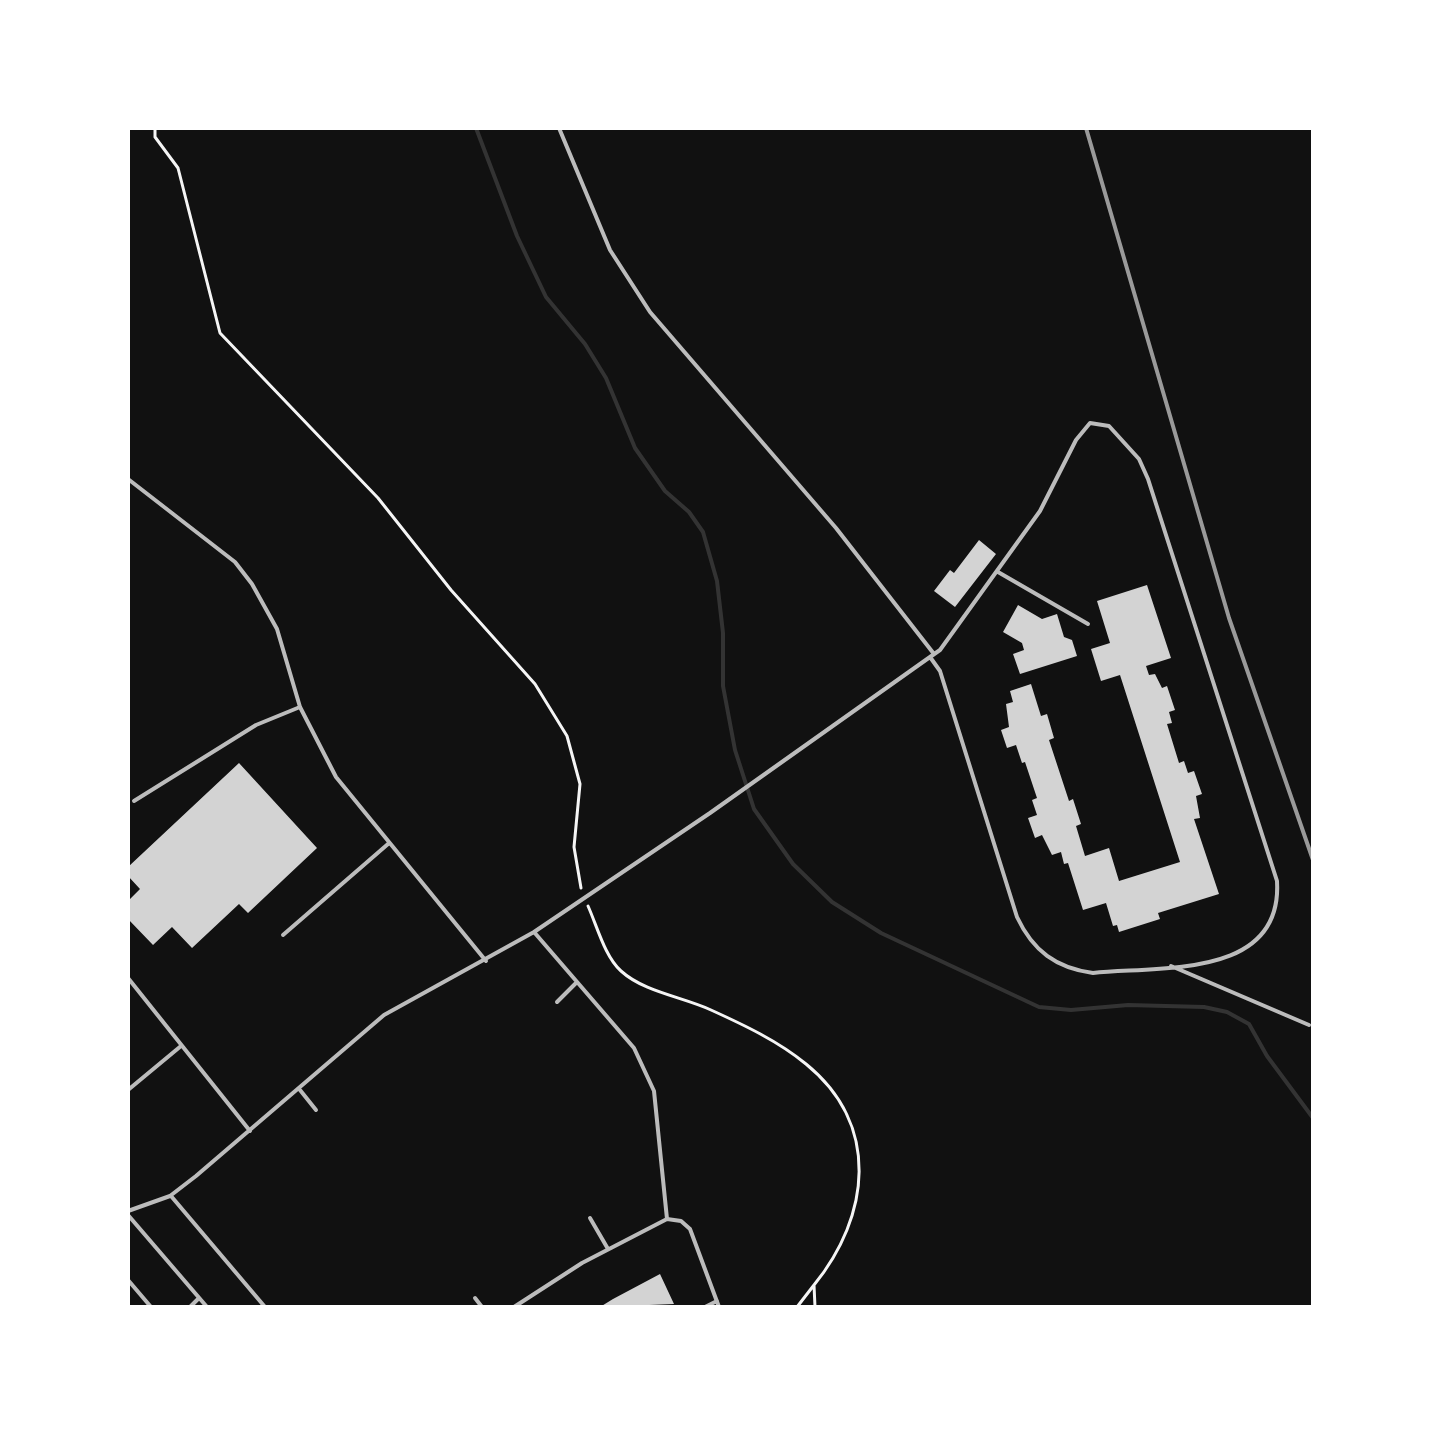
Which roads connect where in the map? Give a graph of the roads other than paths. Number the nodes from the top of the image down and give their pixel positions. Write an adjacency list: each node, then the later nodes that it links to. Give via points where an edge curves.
1 (559, 128): 5 (lane, via 610,250 650,312 836,528)
2 (128, 479): 6 (lane, via 235,562 252,584 277,629)
3 (998, 572): 4 (lane); 5 (lane); 12 (lane, via 1040,511 1083,427 1109,426 1139,459 1148,479 1277,881 1274,915 1253,946 1215,961)
4 (1088, 624)
5 (932, 656): 9 (lane); 12 (lane, via 1026,937 1047,957 1073,970 1093,973)
6 (300, 707): 7 (lane, via 247,730); 8 (lane, via 336,777)
7 (134, 801)
8 (388, 844): 10 (lane); 11 (lane)
9 (534, 932): 11 (lane); 14 (lane)
10 (283, 935)
11 (486, 961): 19 (lane, via 384,1015)
12 (1169, 965): 16 (lane)
13 (128, 978): 17 (lane)
14 (577, 982): 15 (lane); 25 (lane, via 634,1048 654,1091)
15 (557, 1002)
16 (1309, 1025)
17 (181, 1046): 18 (lane); 21 (lane)
18 (128, 1090)
19 (300, 1090): 20 (lane); 21 (lane)
20 (316, 1110)
21 (250, 1131): 22 (lane)
22 (170, 1196): 23 (lane); 34 (lane)
23 (128, 1213): 28 (lane)
24 (590, 1218): 26 (lane)
25 (667, 1219): 26 (lane); 30 (lane, via 690,1229)
26 (608, 1249): 36 (lane)
27 (128, 1280): 31 (lane)
28 (199, 1298): 32 (lane); 33 (lane)
29 (475, 1298): 35 (lane)
30 (718, 1304): 37 (lane)
31 (151, 1307)
32 (190, 1307)
33 (207, 1307)
34 (265, 1307)
35 (482, 1307)
36 (514, 1307)
37 (705, 1307)

